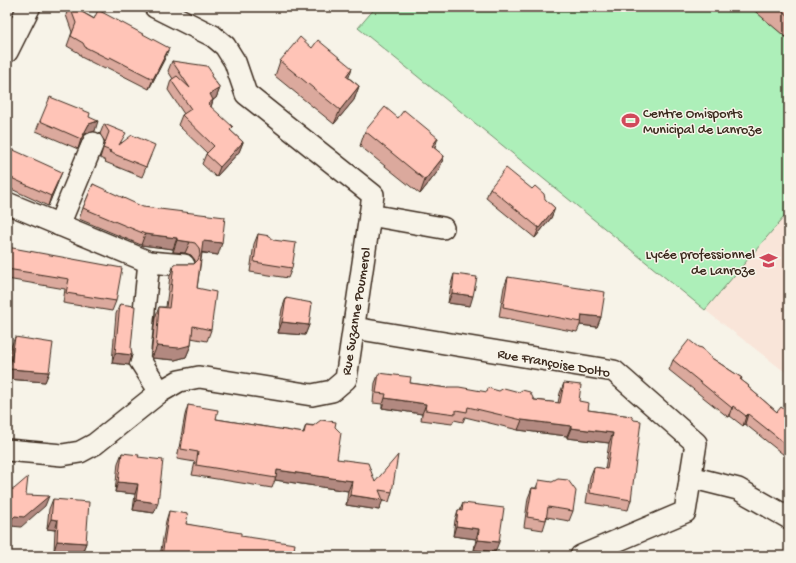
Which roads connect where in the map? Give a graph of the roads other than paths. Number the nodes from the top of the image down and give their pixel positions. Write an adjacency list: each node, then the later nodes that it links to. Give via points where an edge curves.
1 (29, 7): 3 (main road)
2 (155, 7): 6 (street, Rue Suzanne Poumerol, via 213,36 225,46 235,62 246,94 373,195)
3 (7, 51)
4 (93, 143): 7 (street)
5 (7, 203): 7 (street)
6 (370, 215): 8 (street); 11 (street, Rue Suzanne Poumerol)
7 (59, 224): 9 (street)
8 (443, 228)
9 (149, 262): 10 (street); 12 (street, via 139,359)
10 (184, 265)
11 (354, 328): 12 (street, Rue Suzanne Poumerol, via 346,379 332,390 312,395 199,377 179,381); 14 (street, Rue Françoise Dolto, via 614,371 696,443)
12 (160, 392): 13 (street, Rue Suzanne Poumerol, via 95,444 80,452 62,454)
13 (7, 450)
14 (690, 477): 15 (street, via 738,489); 16 (street, Rue Françoise Dolto, via 685,512)
15 (789, 518)
16 (581, 556)

